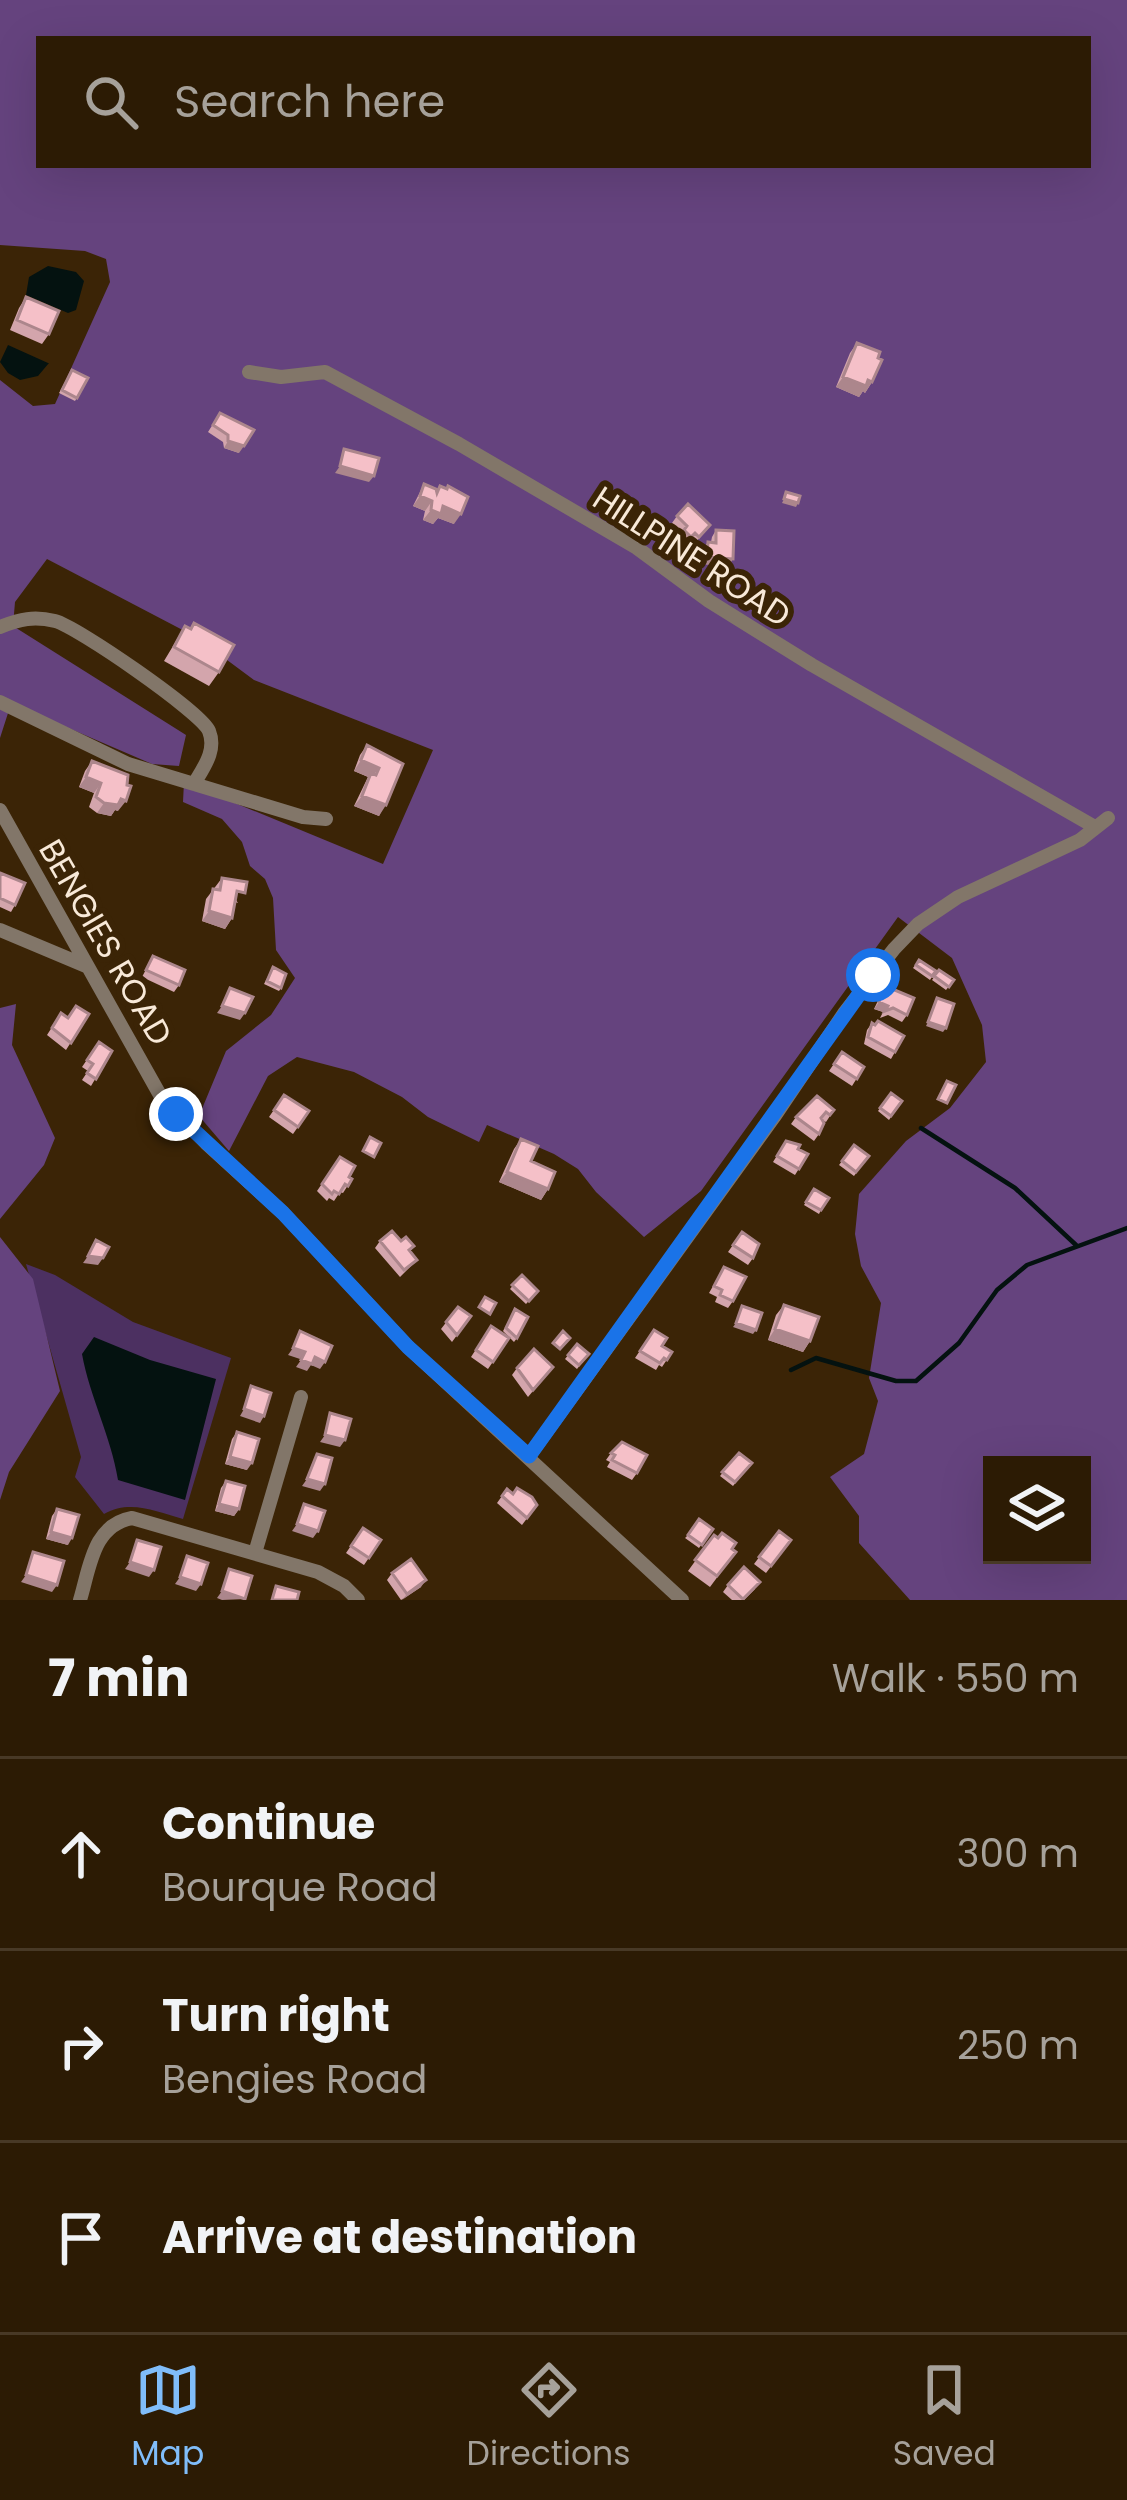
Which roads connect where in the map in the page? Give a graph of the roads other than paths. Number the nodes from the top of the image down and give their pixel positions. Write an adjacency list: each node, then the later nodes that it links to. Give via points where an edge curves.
1 (249, 373): 10 (street, HILLPINE ROAD, via 325,372 637,548 812,665 1101,823 1080,841 958,897 894,950)
2 (0, 627): 4 (street, via 25,617 61,622 188,705 210,733 211,754)
3 (0, 701): 4 (street, via 128,764)
4 (194, 784): 6 (street)
5 (0, 810): 8 (street, BENGIES ROAD)
6 (326, 819)
7 (0, 930): 8 (street)
8 (86, 965): 10 (street, BENGIES ROAD, via 176,1114)
9 (301, 1397): 11 (street)
10 (529, 1456): 14 (street, BENGIES ROAD)
11 (255, 1553): 12 (street, via 132,1518 115,1521 100,1537); 13 (street, via 318,1572)
12 (80, 1600)
13 (358, 1600)
14 (682, 1600)

